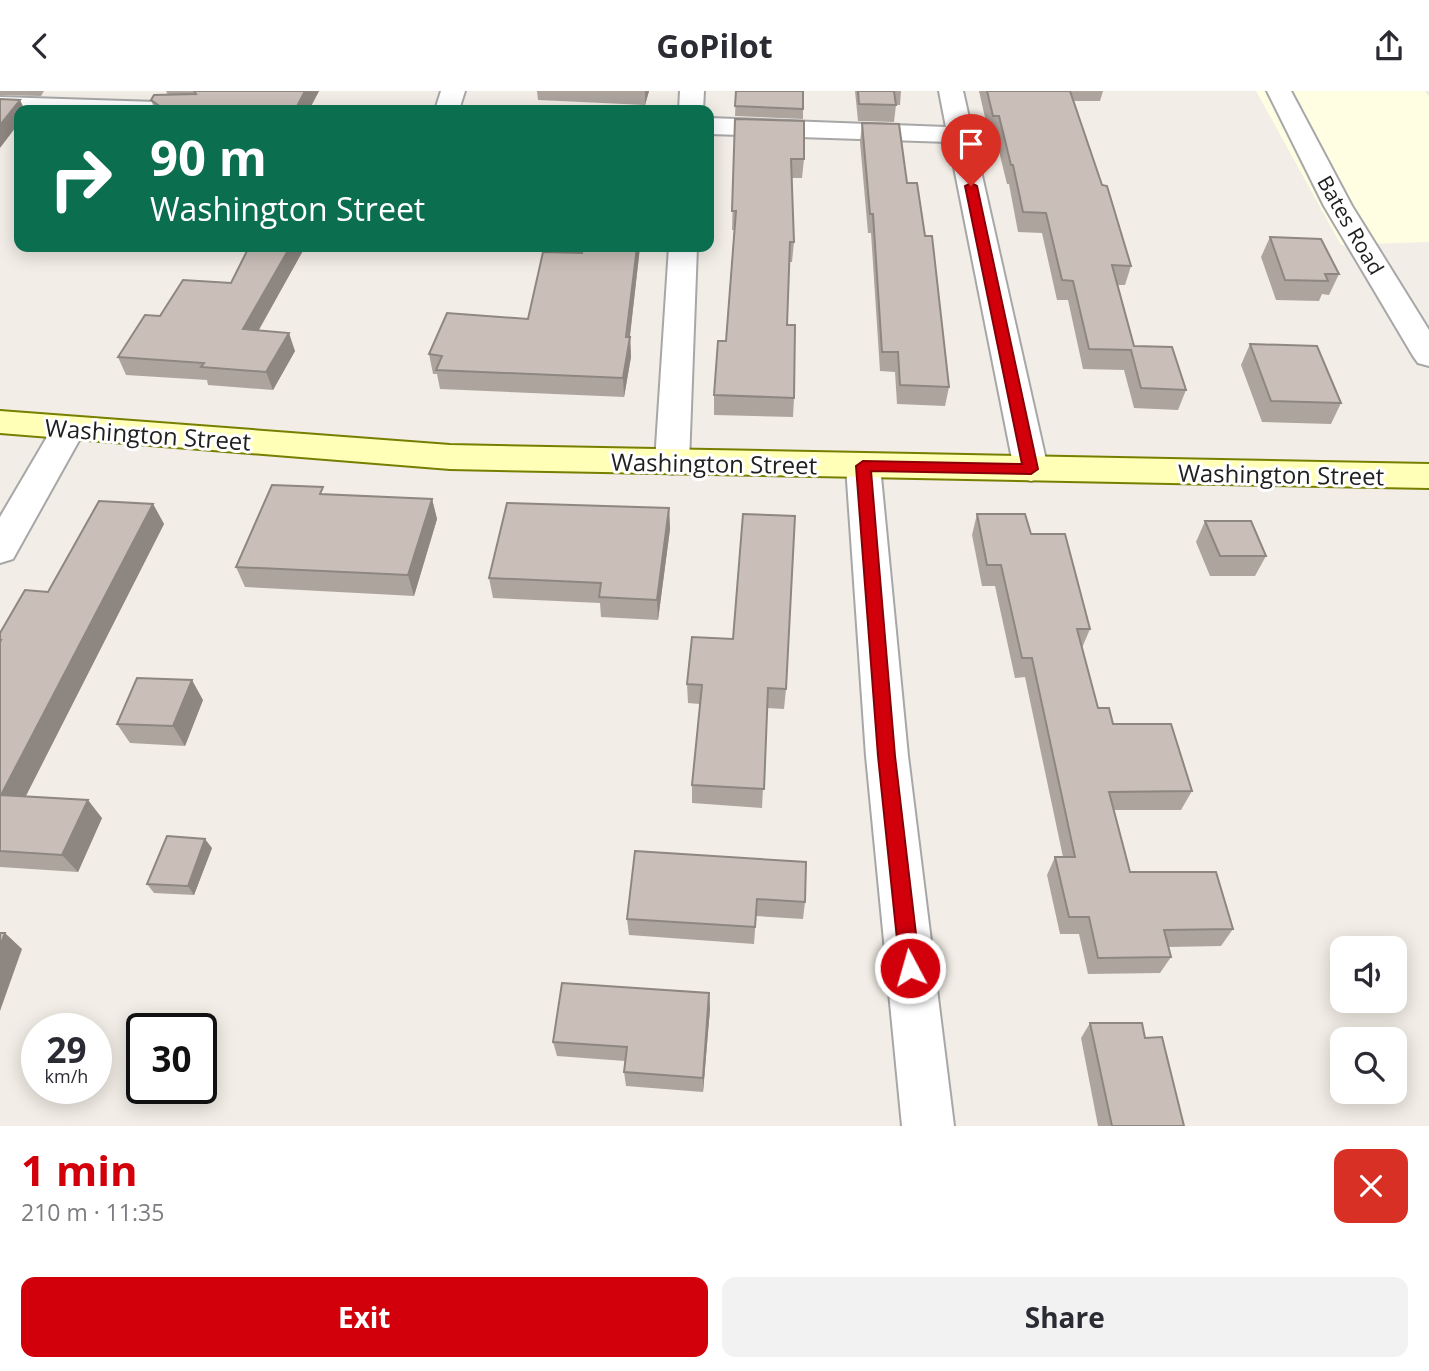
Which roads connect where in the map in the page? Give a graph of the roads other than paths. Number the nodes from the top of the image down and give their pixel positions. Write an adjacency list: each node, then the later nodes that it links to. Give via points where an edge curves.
1 (951, 91): 6 (street)
2 (1279, 91): 8 (street, Bates Road, via 1338,206)
3 (0, 104): 4 (street)
4 (31, 105)
5 (714, 126): 6 (street)
6 (960, 135): 13 (street)
7 (683, 252): 11 (street)
8 (1429, 356)
9 (0, 422): 10 (main road, Washington Street)
10 (69, 428): 11 (main road, Washington Street, via 450,457); 15 (street)
11 (672, 462): 12 (main road, Washington Street)
12 (863, 466): 13 (main road, Washington Street); 16 (street, via 887,756)
13 (1031, 469): 14 (main road, Washington Street)
14 (1429, 476)
15 (0, 549)
16 (928, 1126)

